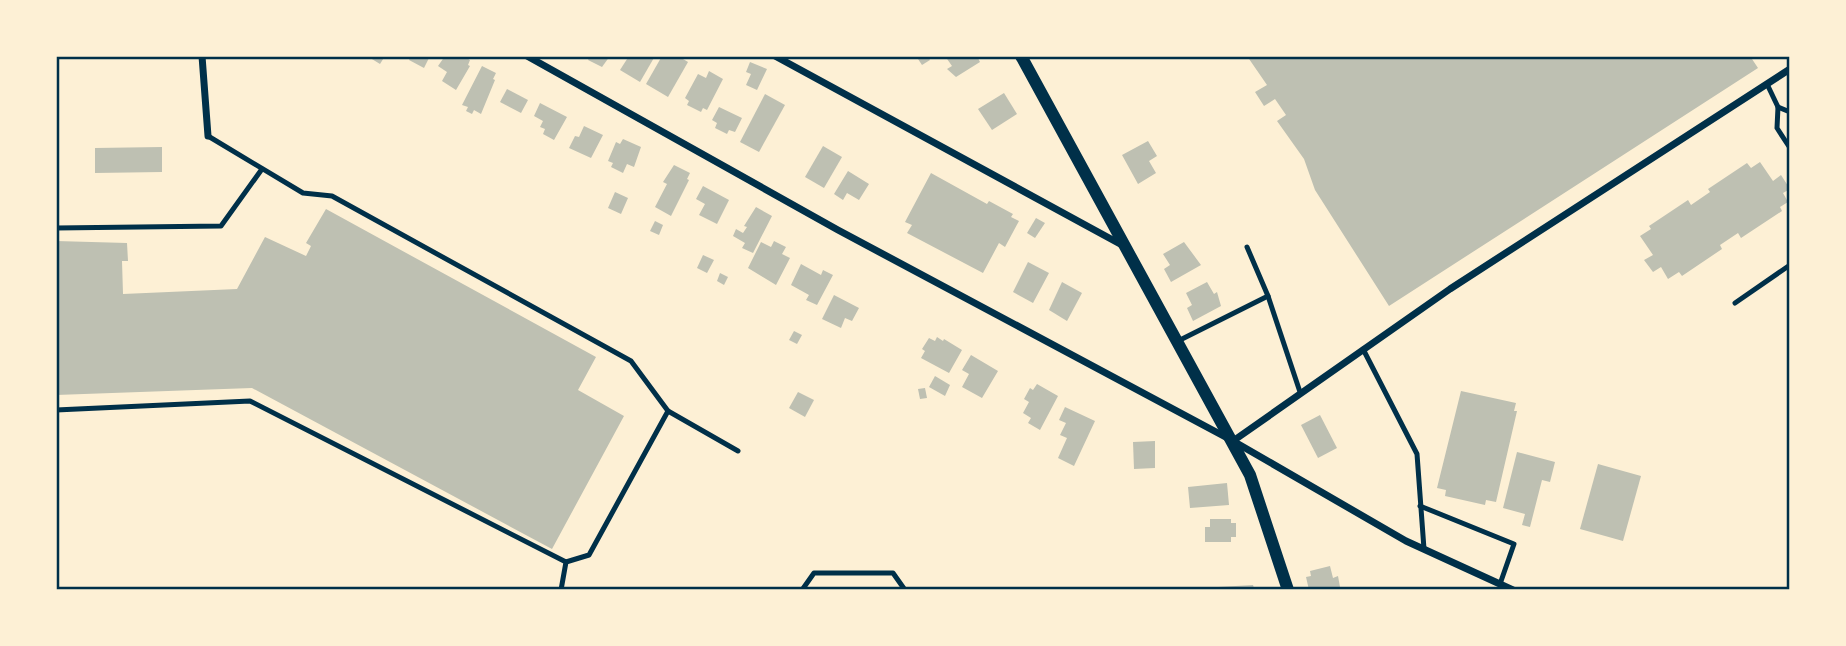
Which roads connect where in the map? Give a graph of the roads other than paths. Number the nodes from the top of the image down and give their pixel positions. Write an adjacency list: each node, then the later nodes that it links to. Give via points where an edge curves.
1 (202, 56): 9 (street)
2 (527, 56): 23 (street, via 838,230)
3 (775, 56): 13 (street)
4 (1021, 56): 13 (street)
5 (1790, 69): 6 (street)
6 (1767, 84): 7 (lane); 19 (street)
7 (1778, 107): 8 (lane); 10 (lane, via 1777,128)
8 (1790, 112)
9 (208, 136): 11 (lane)
10 (1790, 148)
11 (262, 169): 12 (lane, via 221,226); 22 (lane, via 303,193 332,196 631,361)
12 (56, 228)
13 (1127, 247): 18 (street)
14 (1247, 247): 16 (lane)
15 (1790, 265): 17 (lane)
16 (1268, 296): 18 (lane); 20 (lane)
17 (1734, 303)
18 (1178, 341): 23 (street)
19 (1363, 349): 20 (street); 25 (lane, via 1417,454)
20 (1300, 392): 23 (street)
21 (56, 411): 27 (lane, via 250,401)
22 (668, 411): 24 (lane); 27 (lane, via 589,555)
23 (1233, 441): 26 (street); 32 (street, via 1251,475)
24 (738, 451)
25 (1420, 506): 26 (lane); 28 (lane, via 1514,544)
26 (1424, 549): 28 (street)
27 (566, 562): 29 (lane)
28 (1500, 584): 33 (street)
29 (561, 590)
30 (802, 590): 31 (lane, via 814,573 893,573)
31 (905, 590)
32 (1288, 590)
33 (1513, 590)

